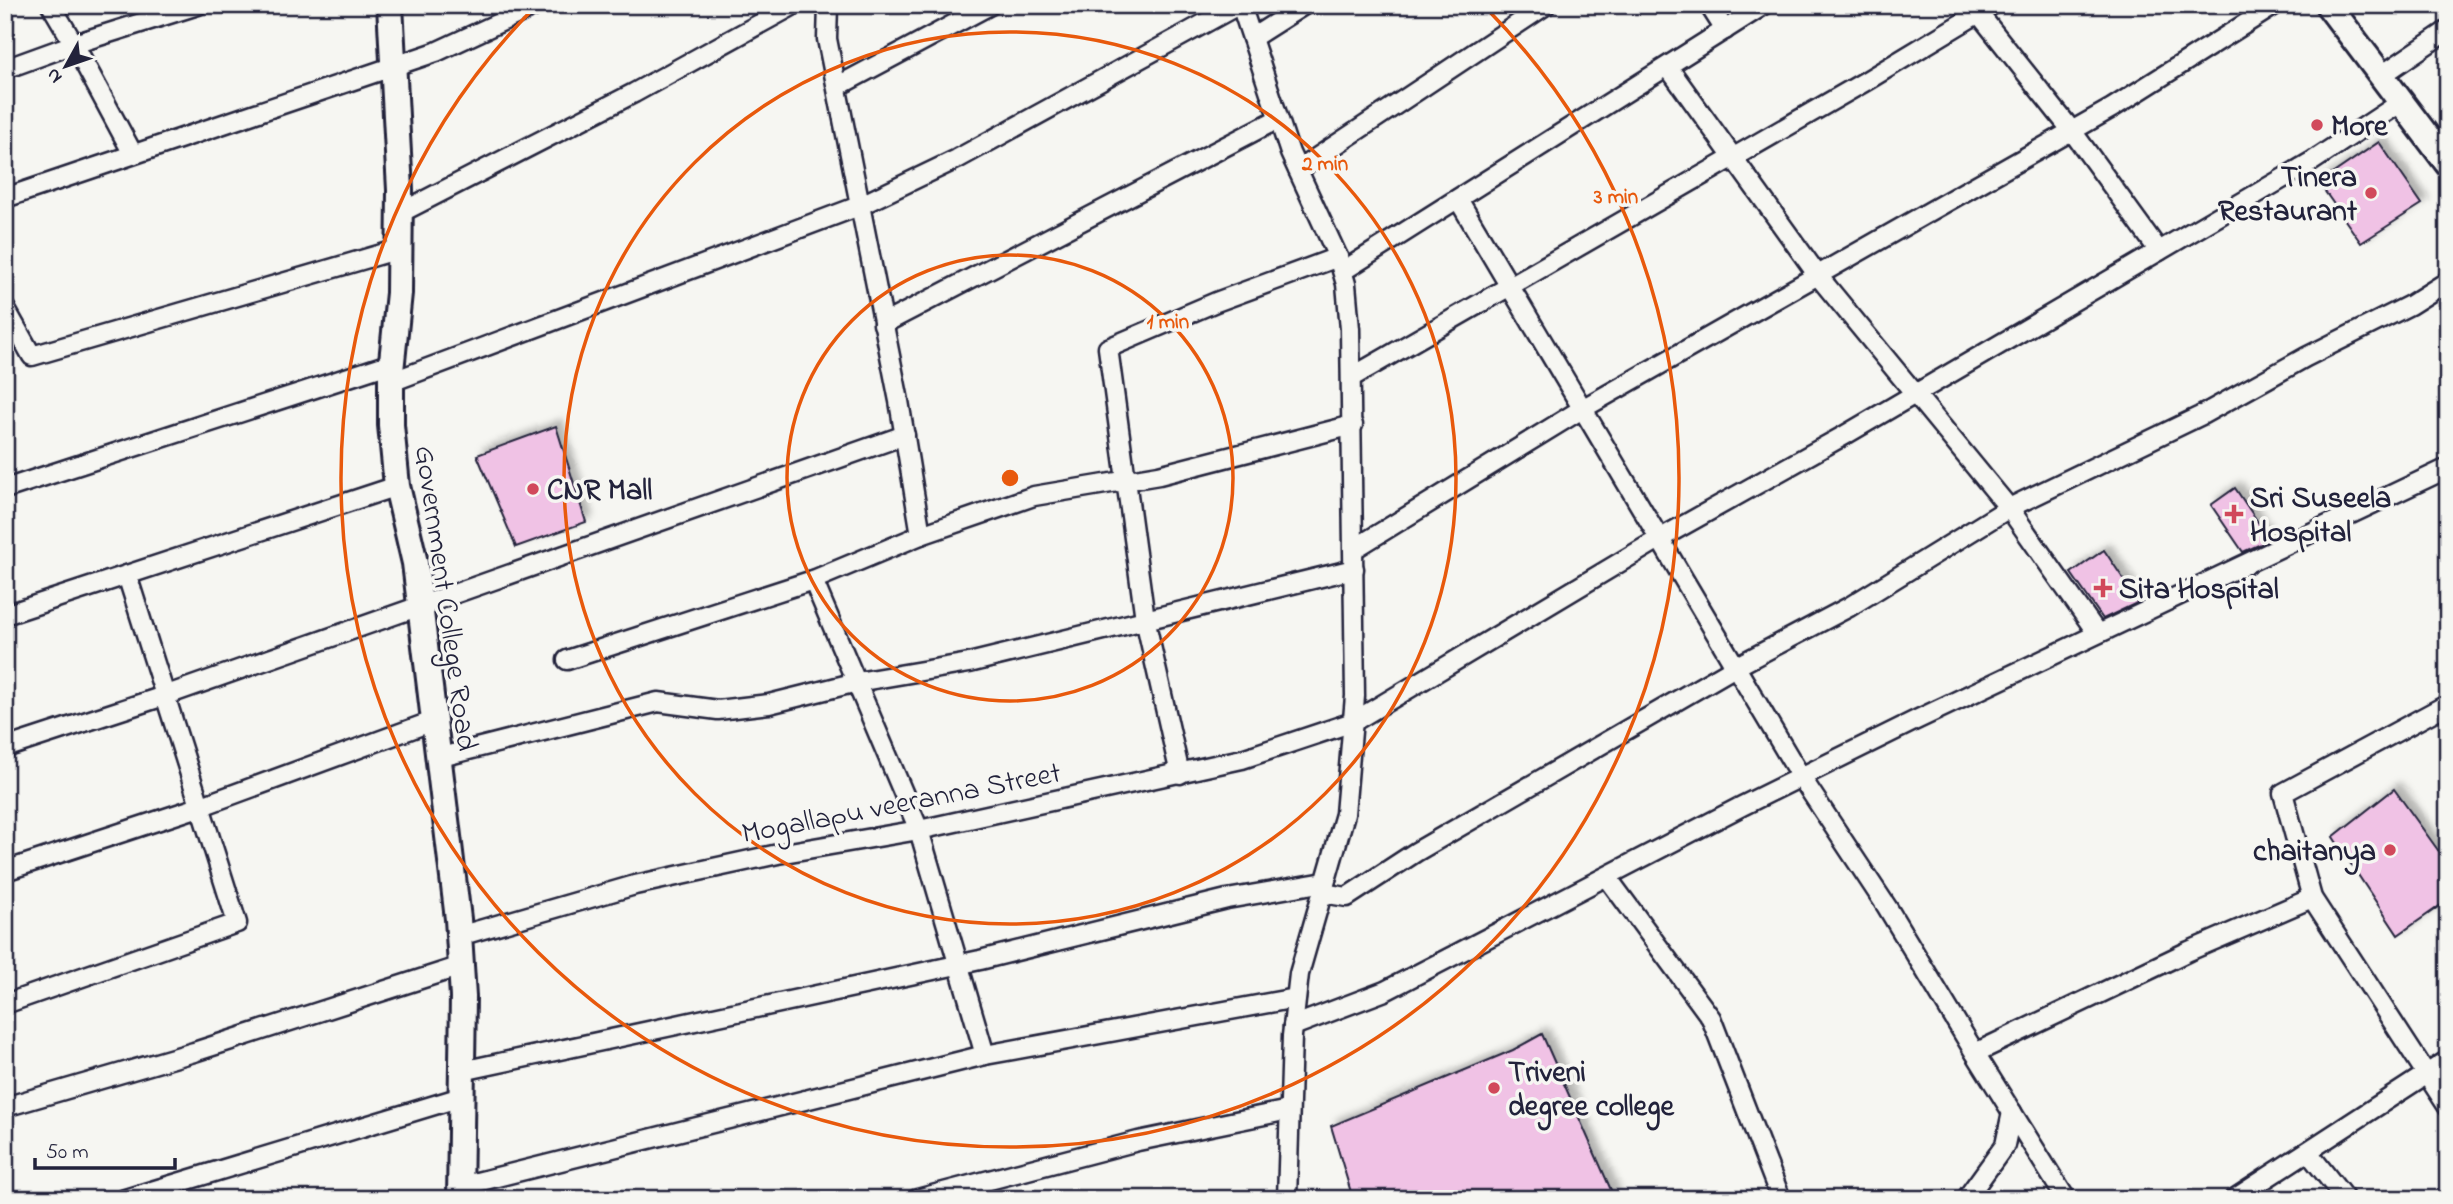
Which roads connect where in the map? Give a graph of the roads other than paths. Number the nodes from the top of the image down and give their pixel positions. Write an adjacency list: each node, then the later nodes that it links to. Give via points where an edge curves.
1 (51, 5): 19 (street)
2 (198, 5): 19 (street)
3 (390, 5): 20 (main road, Government College Road)
4 (537, 5): 20 (street)
5 (794, 5): 35 (street)
6 (828, 5): 24 (street, via 827,39)
7 (990, 5): 24 (street)
8 (1239, 5): 18 (street); 34 (street, via 957,159)
9 (1304, 5): 18 (street)
10 (1546, 5): 31 (street)
11 (1709, 5): 16 (street)
12 (1764, 5): 16 (street)
13 (2275, 5): 27 (street)
14 (2328, 5): 23 (main road)
15 (1980, 8): 27 (street); 29 (street, via 1866,81)
16 (1725, 30): 21 (street)
17 (2448, 30): 23 (street)
18 (1252, 38): 26 (street)
19 (74, 44): 22 (street); 28 (street)
20 (395, 66): 28 (street); 35 (main road, Government College Road)
21 (1668, 67): 29 (street); 33 (street)
22 (5, 69)
23 (2382, 75): 25 (main road)
24 (838, 86): 34 (street)
25 (2403, 102): 30 (main road); 37 (street, Mogallapu veeranna Street)
26 (1278, 119): 31 (street); 43 (street)
27 (2072, 131): 37 (street); 39 (street)
28 (133, 154): 32 (street)
29 (1732, 156): 39 (street); 41 (street)
30 (2448, 164)
31 (1298, 170): 38 (street)
32 (5, 198)
33 (1458, 199): 38 (street); 41 (street)
34 (859, 206): 43 (street); 44 (street)
35 (400, 213): 36 (main road, Government College Road)
36 (400, 249): 42 (street, via 32,356); 44 (main road, Government College Road)
37 (2159, 251): 46 (street, Mogallapu veeranna Street)
38 (1340, 264): 45 (street, via 1346,284); 51 (street, via 1216,302 1108,348)
39 (1819, 277): 46 (street); 47 (street)
40 (2448, 281): 54 (street, via 2200,416)
41 (1508, 285): 45 (street); 47 (street)
42 (5, 308)
43 (883, 324): 49 (street)
44 (391, 372): 52 (main road, Government College Road); 53 (street)
45 (1352, 377): 48 (street)
46 (1916, 394): 54 (street); 56 (street, Mogallapu veeranna Street)
47 (1582, 409): 56 (street); 57 (street)
48 (1353, 425): 51 (street); 57 (street)
49 (905, 436): 55 (street); 61 (street)
50 (2448, 468): 64 (street)
51 (1127, 480): 55 (street, via 1034,496); 63 (street)
52 (397, 486): 59 (street); 61 (main road, Government College Road, via 415,564)
53 (5, 489)
54 (2009, 508): 64 (street); 66 (street, via 1849,607)
55 (921, 535): 60 (street)
56 (1659, 539): 66 (street); 71 (street, Mogallapu veeranna Street)
57 (1354, 549): 58 (street)
58 (1354, 569): 63 (street); 71 (street)
59 (127, 575): 62 (street); 68 (street)
60 (813, 580): 65 (street); 67 (street)
61 (419, 605): 68 (street); 70 (main road, Government College Road)
62 (5, 615)
63 (1145, 619): 67 (street, via 969,663); 74 (street)
64 (2097, 633): 75 (street)
65 (567, 660)
66 (1735, 667): 75 (street); 80 (street, via 1416,852 1348,897)
67 (857, 682): 73 (street, via 769,704 718,710 658,702); 77 (street)
68 (167, 695): 72 (street); 76 (street)
69 (2448, 704): 81 (street, via 2283,793)
70 (433, 721): 73 (main road, Government College Road); 76 (street)
71 (1353, 722): 74 (street, Mogallapu veeranna Street); 80 (street, via 1345,814)
72 (5, 748)
73 (437, 758): 82 (main road, Government College Road)
74 (1180, 774): 77 (street, Mogallapu veeranna Street)
75 (1801, 777): 79 (street); 88 (street)
76 (199, 807): 78 (street); 86 (street, via 237,923)
77 (919, 830): 82 (street, Mogallapu veeranna Street, via 635,885); 83 (street)
78 (5, 871)
79 (1608, 877): 87 (street, via 1385,991); 103 (street, via 1711,1017)
80 (1323, 887): 83 (street, via 1227,898); 85 (street)
81 (2312, 898): 88 (street); 92 (street)
82 (459, 936): 84 (main road, Government College Road)
83 (958, 965): 89 (street); 91 (street)
84 (461, 966): 91 (main road, Government College Road); 94 (street)
85 (1296, 998): 87 (street); 89 (street)
86 (5, 1004)
87 (1293, 1027): 96 (street)
88 (1975, 1053): 97 (street)
89 (985, 1055): 99 (street)
90 (2448, 1060): 92 (street)
91 (462, 1071): 93 (main road, Government College Road)
92 (2426, 1076): 95 (street); 98 (street)
93 (461, 1097): 99 (main road, Government College Road); 100 (street)
94 (5, 1107)
95 (2448, 1107)
96 (1289, 1110): 101 (street, via 1138,1141); 102 (street)
97 (2012, 1112): 104 (street, via 2005,1145); 105 (street)
98 (2308, 1152): 106 (street); 107 (street)
99 (461, 1193)
100 (125, 1199)
101 (917, 1199)
102 (1287, 1199)
103 (1781, 1199)
104 (1966, 1199)
105 (2066, 1199)
106 (2234, 1199)
107 (2345, 1199)

